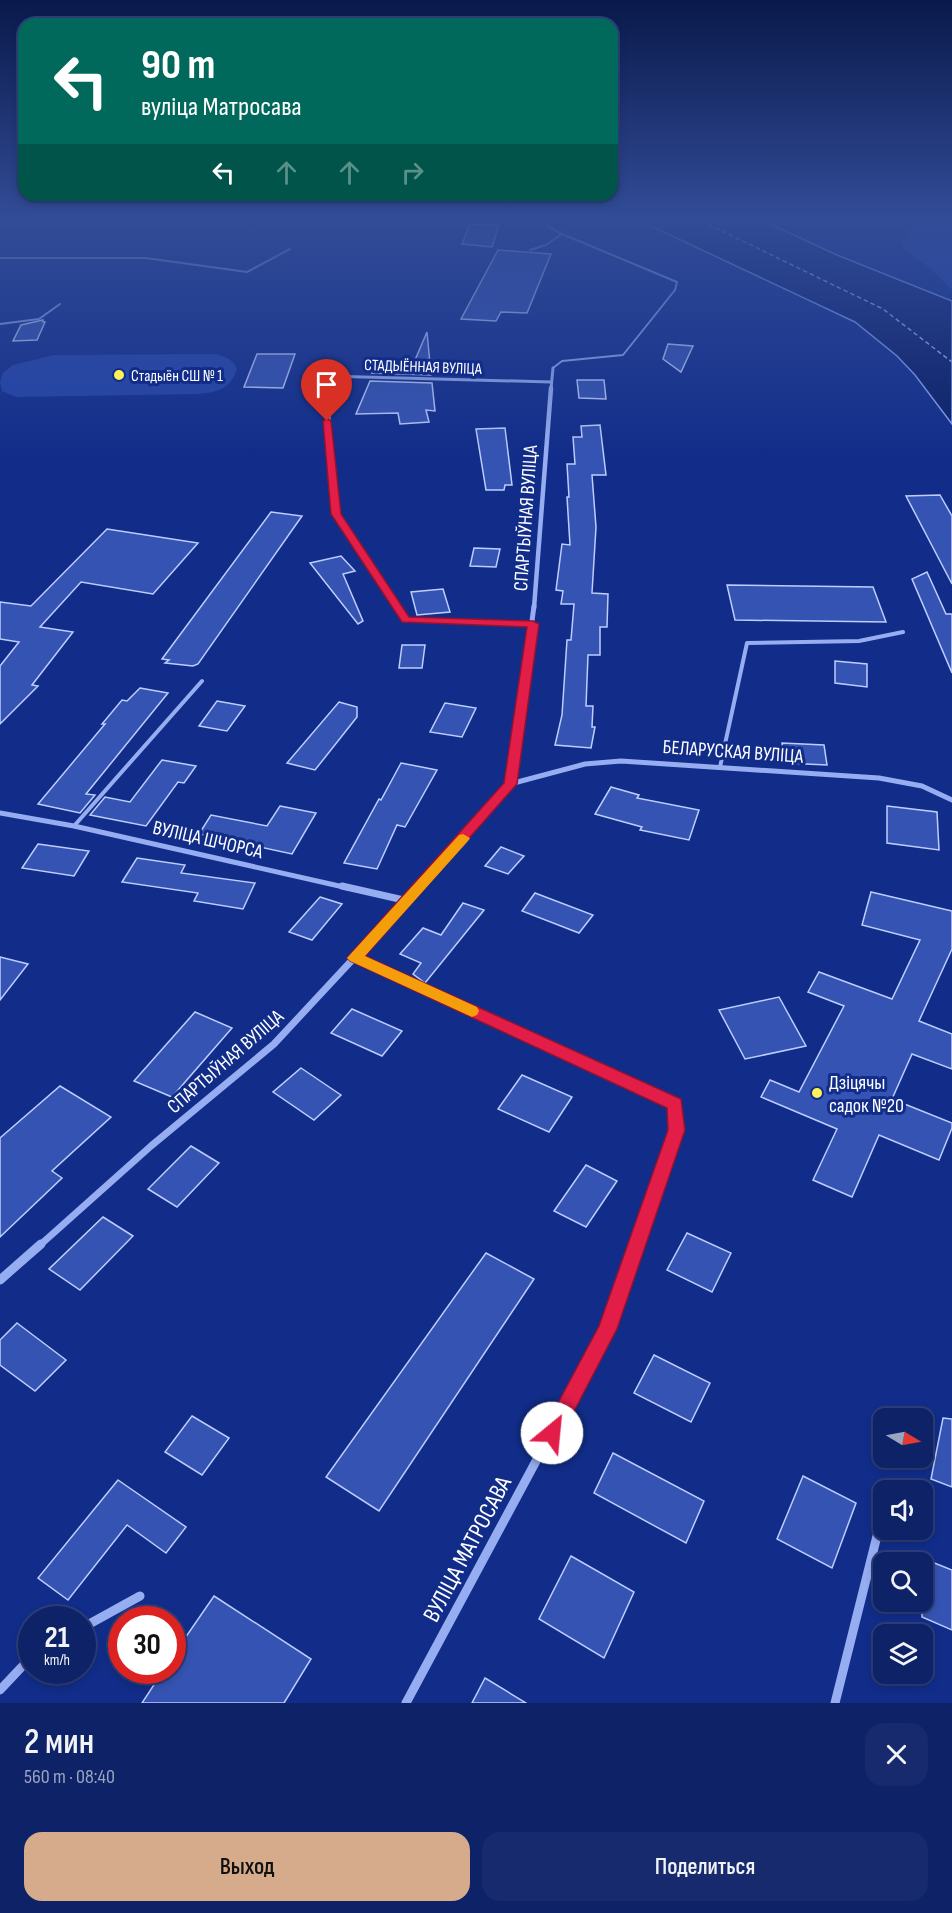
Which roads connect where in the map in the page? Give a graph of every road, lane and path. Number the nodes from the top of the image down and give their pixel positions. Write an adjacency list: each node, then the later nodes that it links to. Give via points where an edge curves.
1 (669, 297): 5 (lane, via 623,355 562,361)
2 (60, 304): 3 (lane, via 39,321)
3 (1, 324): 4 (lane)
4 (0, 329)
5 (553, 368): 6 (street, СПАРТЫЎНАЯ ВУЛІЦА)
6 (551, 382): 7 (street, СПАРТЫЎНАЯ ВУЛІЦА); 7 (street, СТАДЫЁННАЯ ВУЛІЦА, via 327,376 325,398 336,514 406,620)
7 (533, 624): 11 (street, СПАРТЫЎНАЯ ВУЛІЦА)
8 (903, 632): 10 (lane, via 859,641 747,643)
9 (202, 681): 14 (lane)
10 (720, 766): 11 (street, БЕЛАРУСКАЯ ВУЛІЦА, via 621,761 585,764); 12 (street, БЕЛАРУСКАЯ ВУЛІЦА, via 879,778 922,786)
11 (510, 784): 15 (street, СПАРТЫЎНАЯ ВУЛІЦА)
12 (952, 800)
13 (0, 813): 14 (street, ВУЛІЦА ШЧОРСА)
14 (74, 826): 15 (street, ВУЛІЦА ШЧОРСА)
15 (408, 901): 16 (street, СПАРТЫЎНАЯ ВУЛІЦА)
16 (355, 958): 17 (street, СПАРТЫЎНАЯ ВУЛІЦА, via 274,1044); 23 (street, ВУЛІЦА МАТРОСАВА, via 675,1104 677,1130 608,1329)
17 (0, 1280)
18 (876, 1540): 24 (street)
19 (140, 1596): 20 (street)
20 (96, 1620)
21 (18, 1671): 22 (street)
22 (0, 1690)
23 (406, 1703)
24 (835, 1703)

